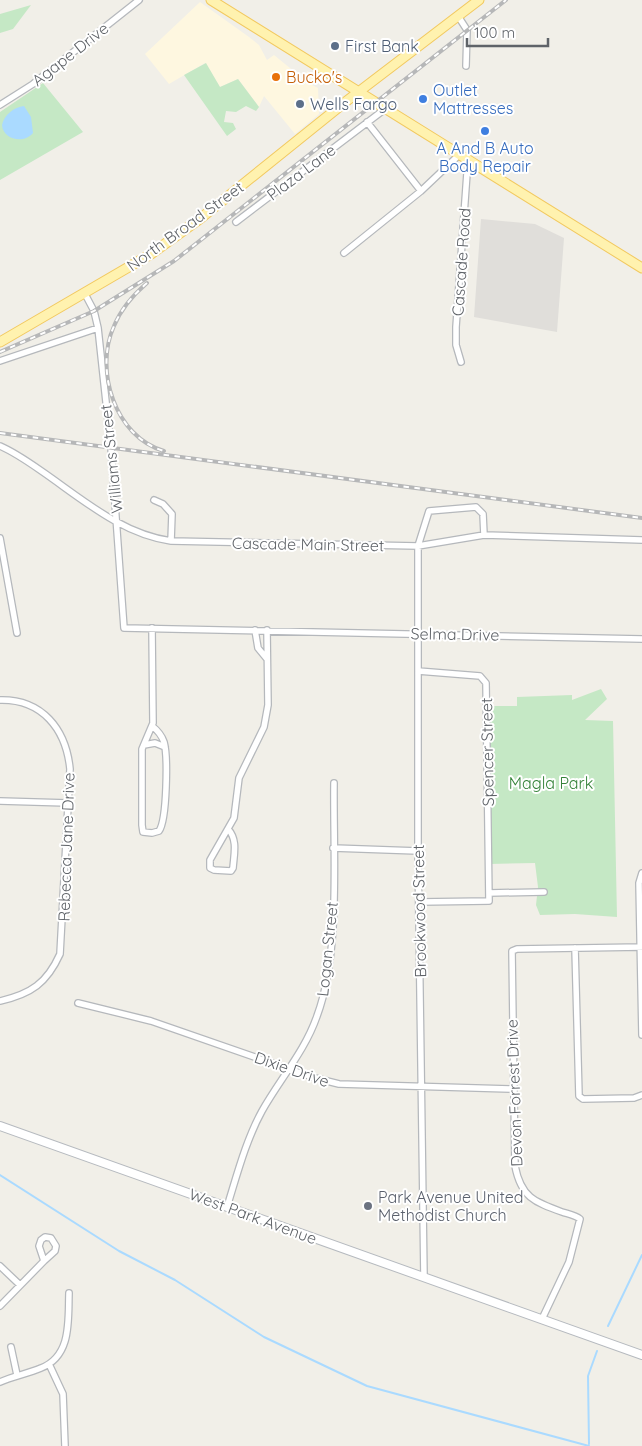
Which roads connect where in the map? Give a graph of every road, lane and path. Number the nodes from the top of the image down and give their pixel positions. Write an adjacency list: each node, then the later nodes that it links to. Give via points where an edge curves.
1 (139, 0): 7 (street, Agape Drive, via 33,84)
2 (211, 0): 6 (main road)
3 (479, 0): 4 (main road, North Broad Street)
4 (458, 16): 5 (street, via 467,30); 6 (main road, North Broad Street)
5 (466, 66)
6 (358, 92): 8 (main road); 16 (main road, North Broad Street, via 190,226)
7 (0, 105)
8 (385, 109): 9 (street, Plaza Lane); 10 (main road)
9 (367, 122): 12 (street); 13 (street, Plaza Lane)
10 (459, 155): 11 (main road); 12 (street)
11 (472, 162): 15 (main road); 20 (street, Cascade Road, via 467,173 456,328)
12 (421, 191): 14 (street)
13 (236, 222)
14 (344, 253)
15 (642, 268)
16 (85, 294): 17 (street, Williams Street); 18 (main road, North Broad Street)
17 (98, 328): 19 (street); 23 (street, Williams Street)
18 (1, 340)
19 (0, 361)
20 (461, 362)
21 (0, 446): 23 (street, Cascade Main Street)
22 (154, 500): 27 (street, via 172,514)
23 (118, 523): 27 (street, Cascade Main Street, via 144,536); 29 (street, Williams Street)
24 (484, 535): 26 (street, Cascade Main Street); 28 (street, Cascade Main Street); 28 (street, Brookwood Street, via 482,514 476,507 429,511)
25 (0, 538): 33 (street)
26 (642, 540)
27 (171, 541): 28 (street, Cascade Main Street)
28 (418, 546): 34 (street, Brookwood Street)
29 (124, 628): 30 (street, Selma Drive)
30 (152, 628): 31 (street, Selma Drive); 39 (street)
31 (256, 630): 32 (street, Selma Drive); 36 (street, via 258,648)
32 (267, 630): 34 (street, Selma Drive); 36 (street)
33 (17, 633)
34 (419, 633): 35 (street, Selma Drive); 37 (street, Brookwood Street)
35 (642, 639)
36 (267, 660): 45 (street, via 268,705 264,727 243,769 234,818)
37 (418, 671): 47 (street, Brookwood Street); 50 (street, Spencer Street, via 480,676 486,683)
38 (0, 700): 44 (street, Rebecca Jane Drive, via 13,700 37,709 59,733 68,750)
39 (152, 726): 40 (street); 41 (street)
40 (144, 744): 41 (street, via 155,743); 41 (street, via 142,824 143,832 147,833 156,832 162,825)
41 (165, 747)
42 (334, 783): 46 (street, Logan Street)
43 (0, 801): 44 (street)
44 (68, 803): 54 (street, Rebecca Jane Drive, via 60,954 45,979 33,989 19,997)
45 (228, 829): 45 (street, via 210,860 210,868 214,870 231,871 233,868 235,842)
46 (333, 848): 47 (street); 57 (street, Logan Street, via 333,915 324,994 309,1038)
47 (418, 851): 51 (street, Brookwood Street)
48 (642, 873): 52 (street, via 639,883)
49 (544, 892): 50 (street)
50 (489, 893): 51 (street, via 489,900)
51 (419, 902): 58 (street, Brookwood Street)
52 (641, 947): 53 (street, Devon Forrest Drive); 56 (street)
53 (575, 948): 59 (street, Devon Forrest Drive, via 517,948 512,951); 60 (street, via 578,1096 583,1099)
54 (0, 1001)
55 (78, 1003): 57 (street, Dixie Drive, via 144,1018)
56 (642, 1035)
57 (289, 1069): 58 (street, Dixie Drive, via 339,1084); 62 (street, Logan Street, via 253,1129)
58 (422, 1088): 59 (street, Dixie Drive); 65 (street, Brookwood Street)
59 (513, 1089): 69 (street, Devon Forrest Drive, via 515,1166 520,1184 528,1196 540,1204 580,1219 570,1262)
60 (642, 1095)
61 (0, 1126): 62 (main road, West Park Avenue)
62 (226, 1207): 65 (main road, West Park Avenue)
63 (44, 1261): 66 (street)
64 (0, 1266): 66 (street)
65 (424, 1277): 69 (main road, West Park Avenue)
66 (20, 1285): 68 (street)
67 (69, 1293): 72 (street, via 65,1343)
68 (0, 1306)
69 (542, 1320): 71 (main road, West Park Avenue)
70 (11, 1347): 73 (street)
71 (642, 1355)
72 (49, 1364): 73 (street); 75 (street, via 63,1394)
73 (16, 1375): 74 (street)
74 (0, 1382)
75 (65, 1446)

